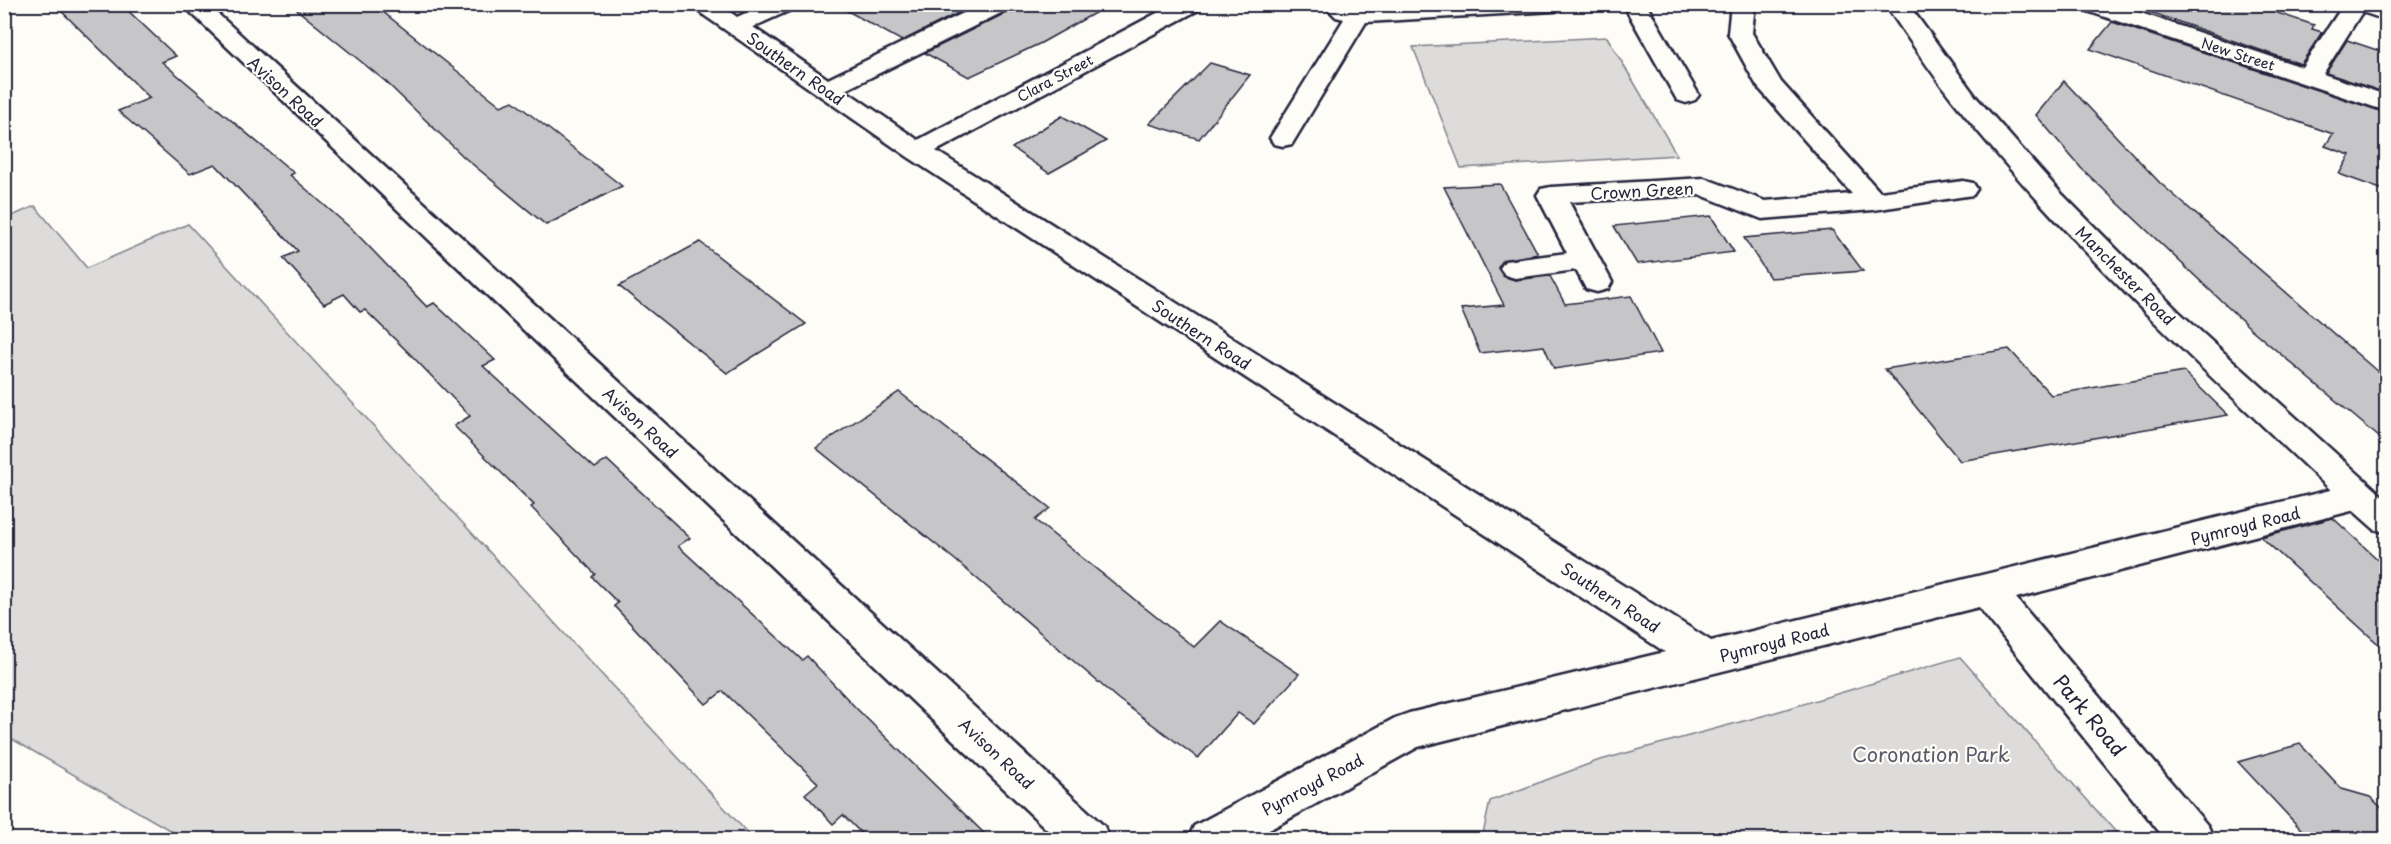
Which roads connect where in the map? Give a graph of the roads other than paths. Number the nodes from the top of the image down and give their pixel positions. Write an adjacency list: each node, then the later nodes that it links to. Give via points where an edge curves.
1 (193, 4): 29 (street, Avison Road)
2 (703, 4): 16 (street, Southern Road)
3 (785, 4): 16 (street)
4 (1001, 4): 18 (street)
5 (1192, 4): 22 (street, Clara Street)
6 (1334, 4): 15 (street, via 1344,12)
7 (1554, 4): 13 (street)
8 (1634, 4): 19 (street)
9 (1743, 4): 24 (street, via 1740,33 1770,86)
10 (1896, 4): 26 (street, Manchester Road, via 1967,102 2050,198 2168,318)
11 (2089, 4): 17 (street, New Street)
12 (2358, 4): 14 (street); 17 (street)
13 (1481, 7): 15 (street)
14 (2386, 13)
15 (1358, 15): 21 (street)
16 (736, 26): 18 (street, Southern Road)
17 (2308, 77): 20 (street, New Street)
18 (827, 89): 22 (street, Southern Road)
19 (1686, 95)
20 (2386, 103)
21 (1283, 138)
22 (917, 151): 28 (street, Southern Road)
23 (1964, 189): 24 (street, Crown Green)
24 (1873, 201): 25 (street, Crown Green, via 1762,210 1704,186 1551,195 1591,271)
25 (1515, 268)
26 (2373, 507): 27 (street, Pymroyd Road)
27 (1987, 590): 28 (street, Pymroyd Road); 31 (street, Park Road)
28 (1706, 658): 30 (street, Pymroyd Road, via 1408,731)
29 (1089, 840)
30 (1209, 840)
31 (2193, 840)

